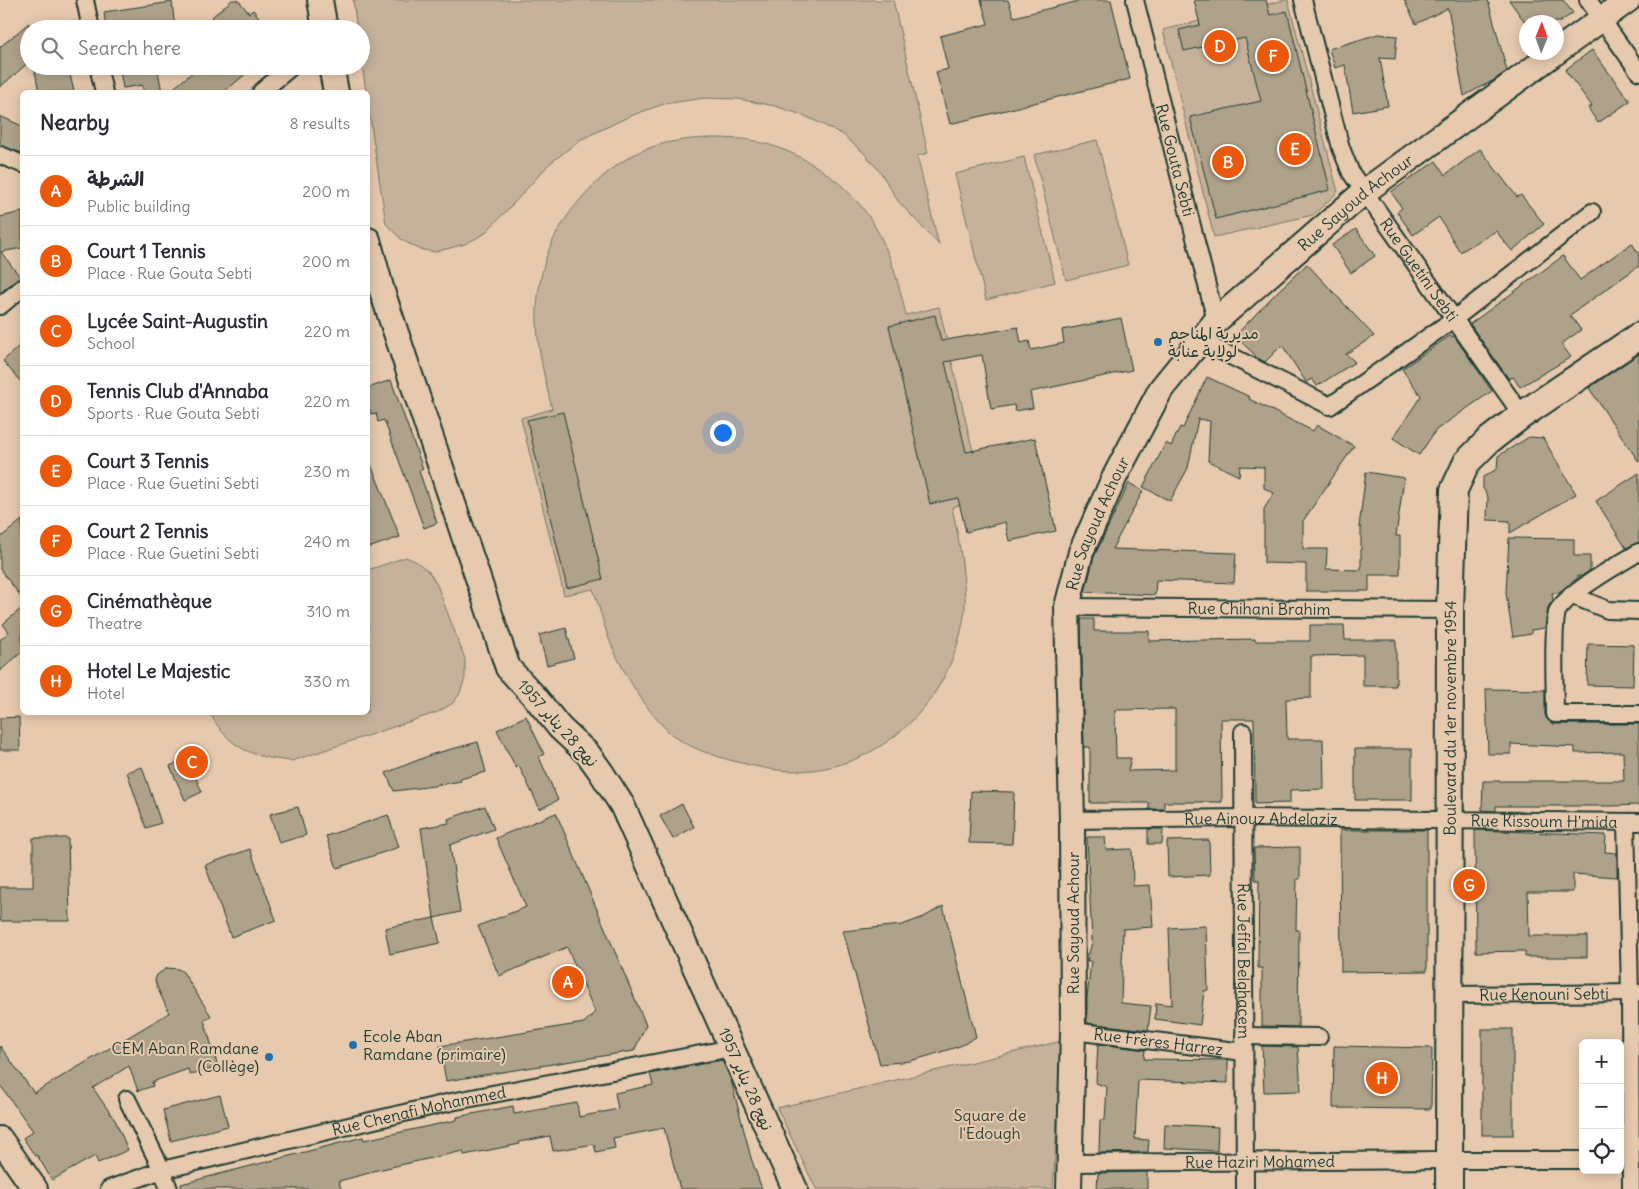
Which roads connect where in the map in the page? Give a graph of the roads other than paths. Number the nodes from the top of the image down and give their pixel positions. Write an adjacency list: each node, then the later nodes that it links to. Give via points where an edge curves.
1 (85, 0): 7 (street)
2 (320, 0): 8 (main road)
3 (1135, 0): 28 (street, Rue Gouta Sebti)
4 (1303, 0): 21 (street, Rue Guetini Sebti, via 1341,148 1351,173)
5 (1588, 0): 9 (street)
6 (1628, 0): 9 (main road, Rue Sayoud Achour)
7 (89, 20)
8 (323, 20)
9 (1601, 20): 10 (main road, Rue Sayoud Achour); 12 (street)
10 (1564, 46)
11 (1545, 60): 21 (main road, Rue Sayoud Achour)
12 (1639, 72)
13 (100, 75): 16 (street)
14 (281, 75): 17 (street)
15 (333, 75): 18 (main road)
16 (104, 90)
17 (263, 90)
18 (336, 90)
19 (0, 155): 20 (street)
20 (20, 163)
21 (1364, 192): 27 (street, Rue Guetini Sebti); 28 (main road, Rue Sayoud Achour)
22 (1592, 212): 27 (street)
23 (370, 254): 24 (main road, نهج 28 يناير 1957)
24 (375, 289): 48 (main road, نهج 28 يناير 1957, via 508,668 560,728 588,754 622,805)
25 (20, 290): 26 (street)
26 (0, 306)
27 (1454, 319): 30 (street, via 1330,406); 31 (street, Rue Guetini Sebti)
28 (1216, 321): 30 (main road, Rue Sayoud Achour)
29 (1639, 336): 31 (main road, Boulevard du 1er novembre 1954)
30 (1199, 340): 34 (main road, Rue Sayoud Achour, via 1161,389 1115,476 1080,552)
31 (1522, 415): 35 (main road, Boulevard du 1er novembre 1954, via 1467,462 1454,490)
32 (1639, 552): 33 (street)
33 (1571, 596): 36 (street, via 1608,610); 37 (street, via 1557,611 1555,714)
34 (1067, 607): 35 (street, Rue Chihani Brahim); 40 (main road, Rue Sayoud Achour)
35 (1450, 610): 41 (main road, Boulevard du 1er novembre 1954)
36 (1639, 611)
37 (1639, 714)
38 (1243, 732): 39 (street, Rue Jeffal Belghacem)
39 (1242, 818): 40 (street, Rue Ainouz Abdelaziz); 41 (street, Rue Ainouz Abdelaziz); 47 (street, Rue Jeffal Belghacem)
40 (1072, 820): 45 (main road, Rue Sayoud Achour)
41 (1450, 820): 42 (street, Rue Kissoum H'mida); 44 (main road, Boulevard du 1er novembre 1954)
42 (1633, 822): 43 (street)
43 (1634, 993): 44 (street, Rue Kenouni Sebti); 53 (street)
44 (1449, 995): 51 (main road, Boulevard du 1er novembre 1954)
45 (1073, 1030): 47 (street, Rue Frères Harrez); 55 (main road, Rue Sayoud Achour)
46 (1319, 1037): 47 (street, Rue Frères Harrez)
47 (1244, 1044): 54 (street, Rue Jeffal Belghacem)
48 (732, 1048): 56 (street, Rue Chenafi Mohammed, via 451,1102); 60 (main road, نهج 28 يناير 1957)
49 (127, 1099): 56 (street)
50 (0, 1140): 57 (main road)
51 (1449, 1160): 52 (street, Rue Haziri Mohamed); 54 (street, Rue Haziri Mohamed); 63 (main road, Boulevard du 1er novembre 1954)
52 (1579, 1160)
53 (1630, 1161): 64 (street)
54 (1244, 1162): 55 (street, Rue Haziri Mohamed); 62 (street, Rue Jeffal Belghacem)
55 (1070, 1163): 61 (main road, Rue Sayoud Achour)
56 (162, 1170): 58 (street, Rue Chenafi Mohammed); 59 (street)
57 (35, 1189)
58 (109, 1189)
59 (169, 1189)
60 (795, 1189)
61 (1069, 1189)
62 (1245, 1189)
63 (1449, 1189)
64 (1631, 1189)

